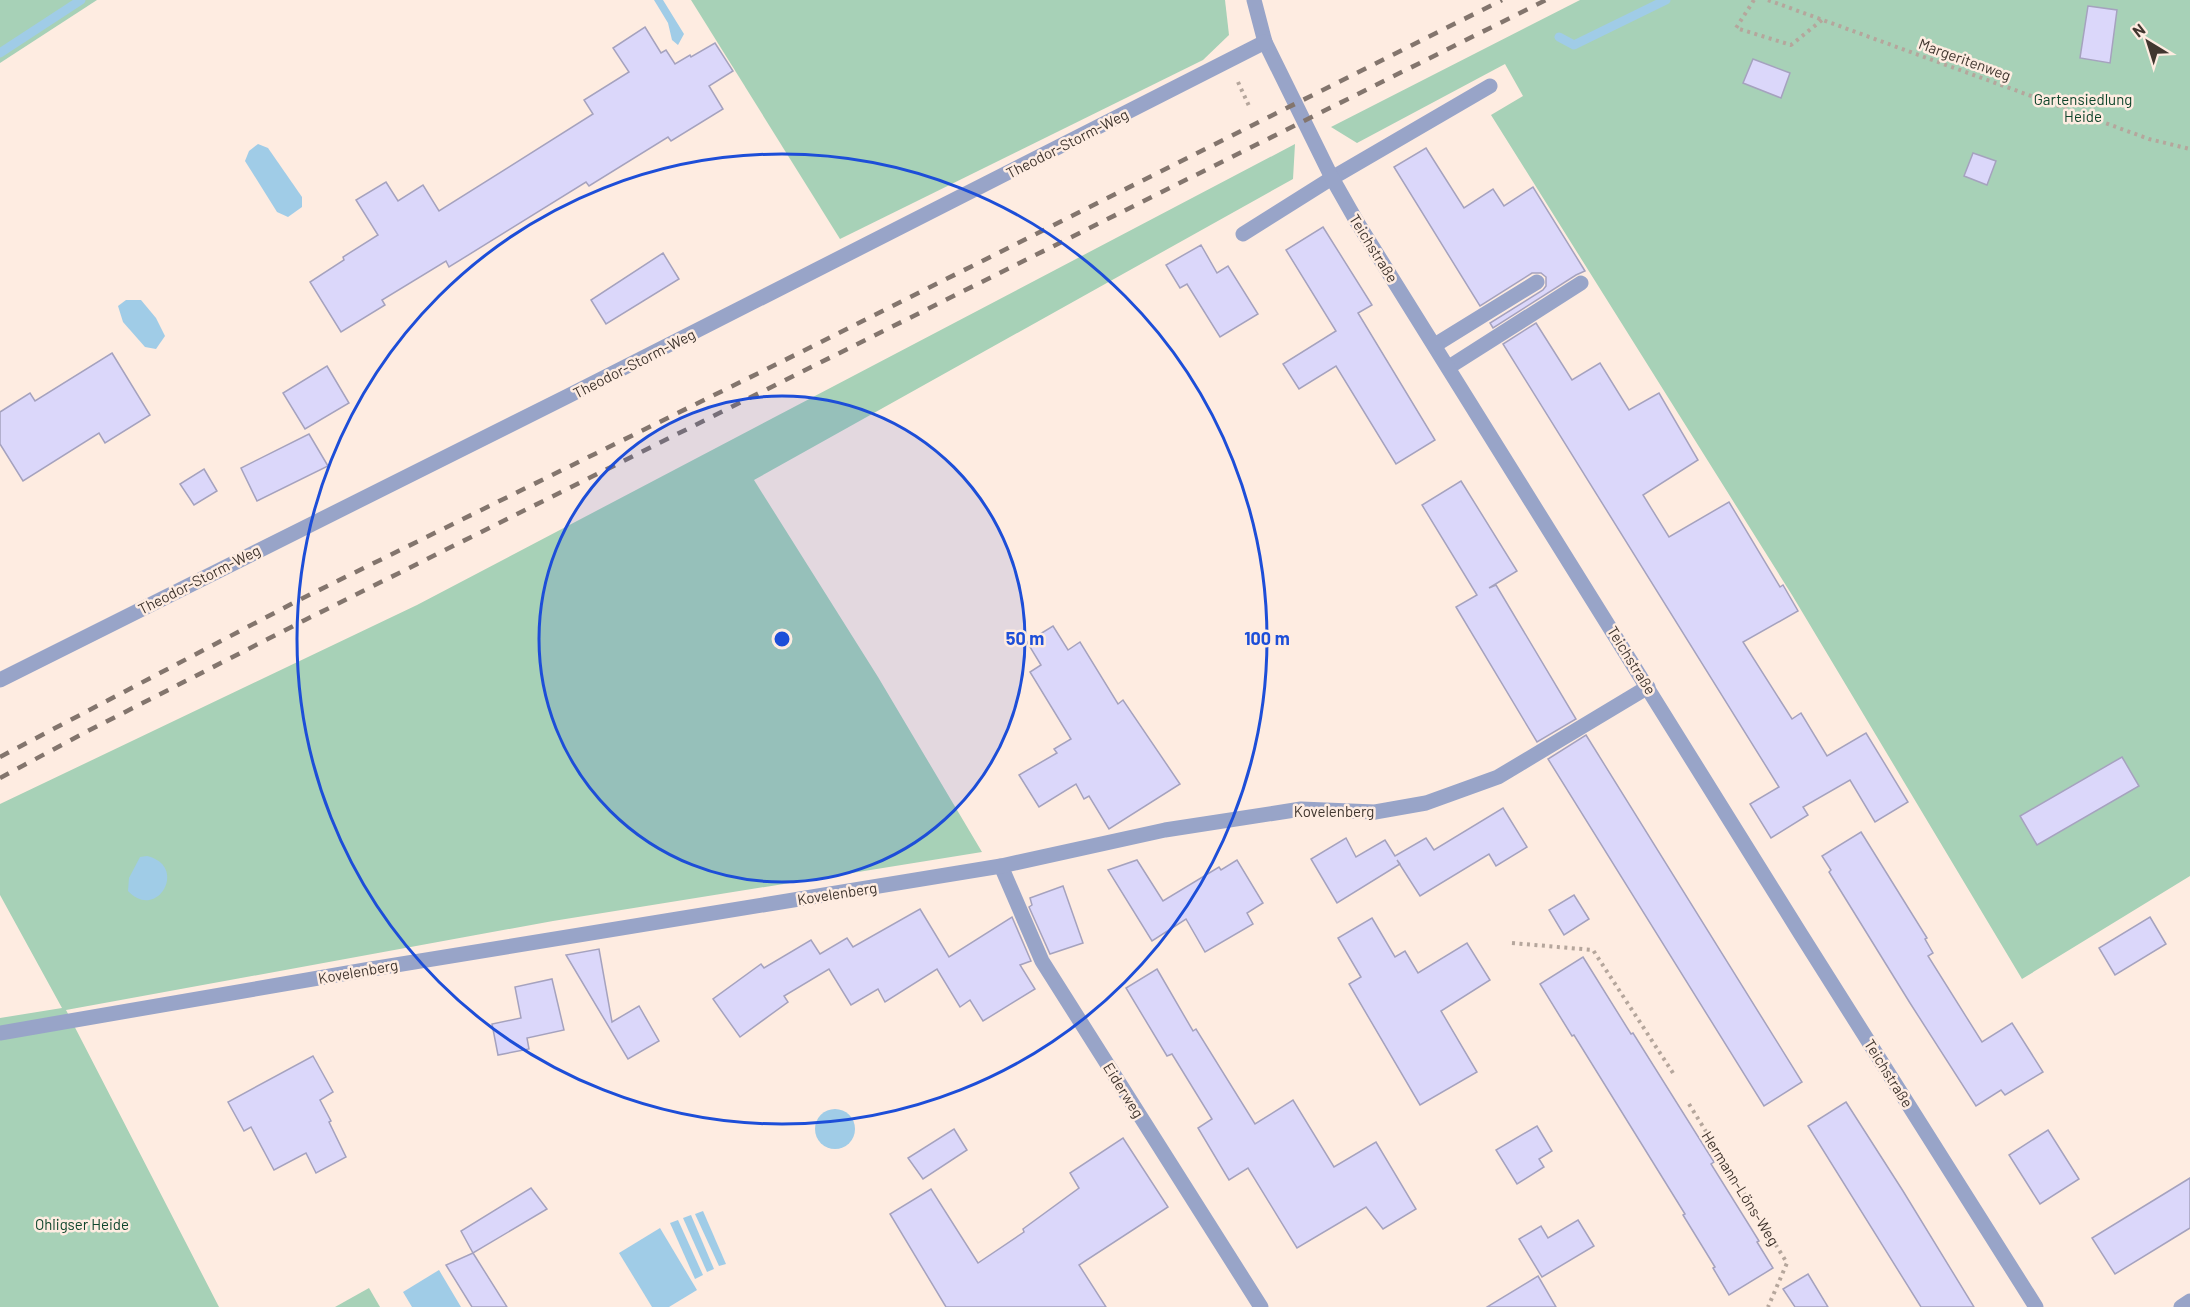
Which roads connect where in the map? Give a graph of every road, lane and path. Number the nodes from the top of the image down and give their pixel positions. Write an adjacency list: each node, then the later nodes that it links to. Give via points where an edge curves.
1 (1254, 0): 5 (street, Teichstraße)
2 (1754, 0): 4 (path, via 1736,28 1791,45)
3 (1768, 0): 4 (path, Margeritenweg)
4 (1822, 20): 9 (path, Margeritenweg, via 2149,139)
5 (1266, 42): 10 (street, Teichstraße); 16 (street, Theodor-Storm-Weg)
6 (1237, 79): 8 (path)
7 (1490, 86): 10 (street)
8 (1249, 106)
9 (2190, 149)
10 (1332, 178): 11 (street); 14 (street, Teichstraße)
11 (1243, 234)
12 (1537, 282): 14 (street)
13 (1581, 283): 15 (street)
14 (1435, 345): 15 (street, Teichstraße)
15 (1449, 367): 17 (street, Teichstraße)
16 (0, 680)
17 (1648, 687): 18 (street, Kovelenberg, via 1498,777 1426,803 1375,812 1301,809 1267,814 1165,830); 26 (street, Teichstraße)
18 (1001, 866): 20 (street, Kovelenberg); 24 (street, Eiderweg, via 1042,961)
19 (1512, 943): 21 (path, via 1593,950)
20 (0, 1033)
21 (1673, 1073)
22 (1689, 1104): 25 (path, Hermann-Löns-Weg, via 1787,1263)
23 (2190, 1302): 27 (street)
24 (1261, 1307)
25 (1768, 1307)
26 (2036, 1307)
27 (2181, 1307)

